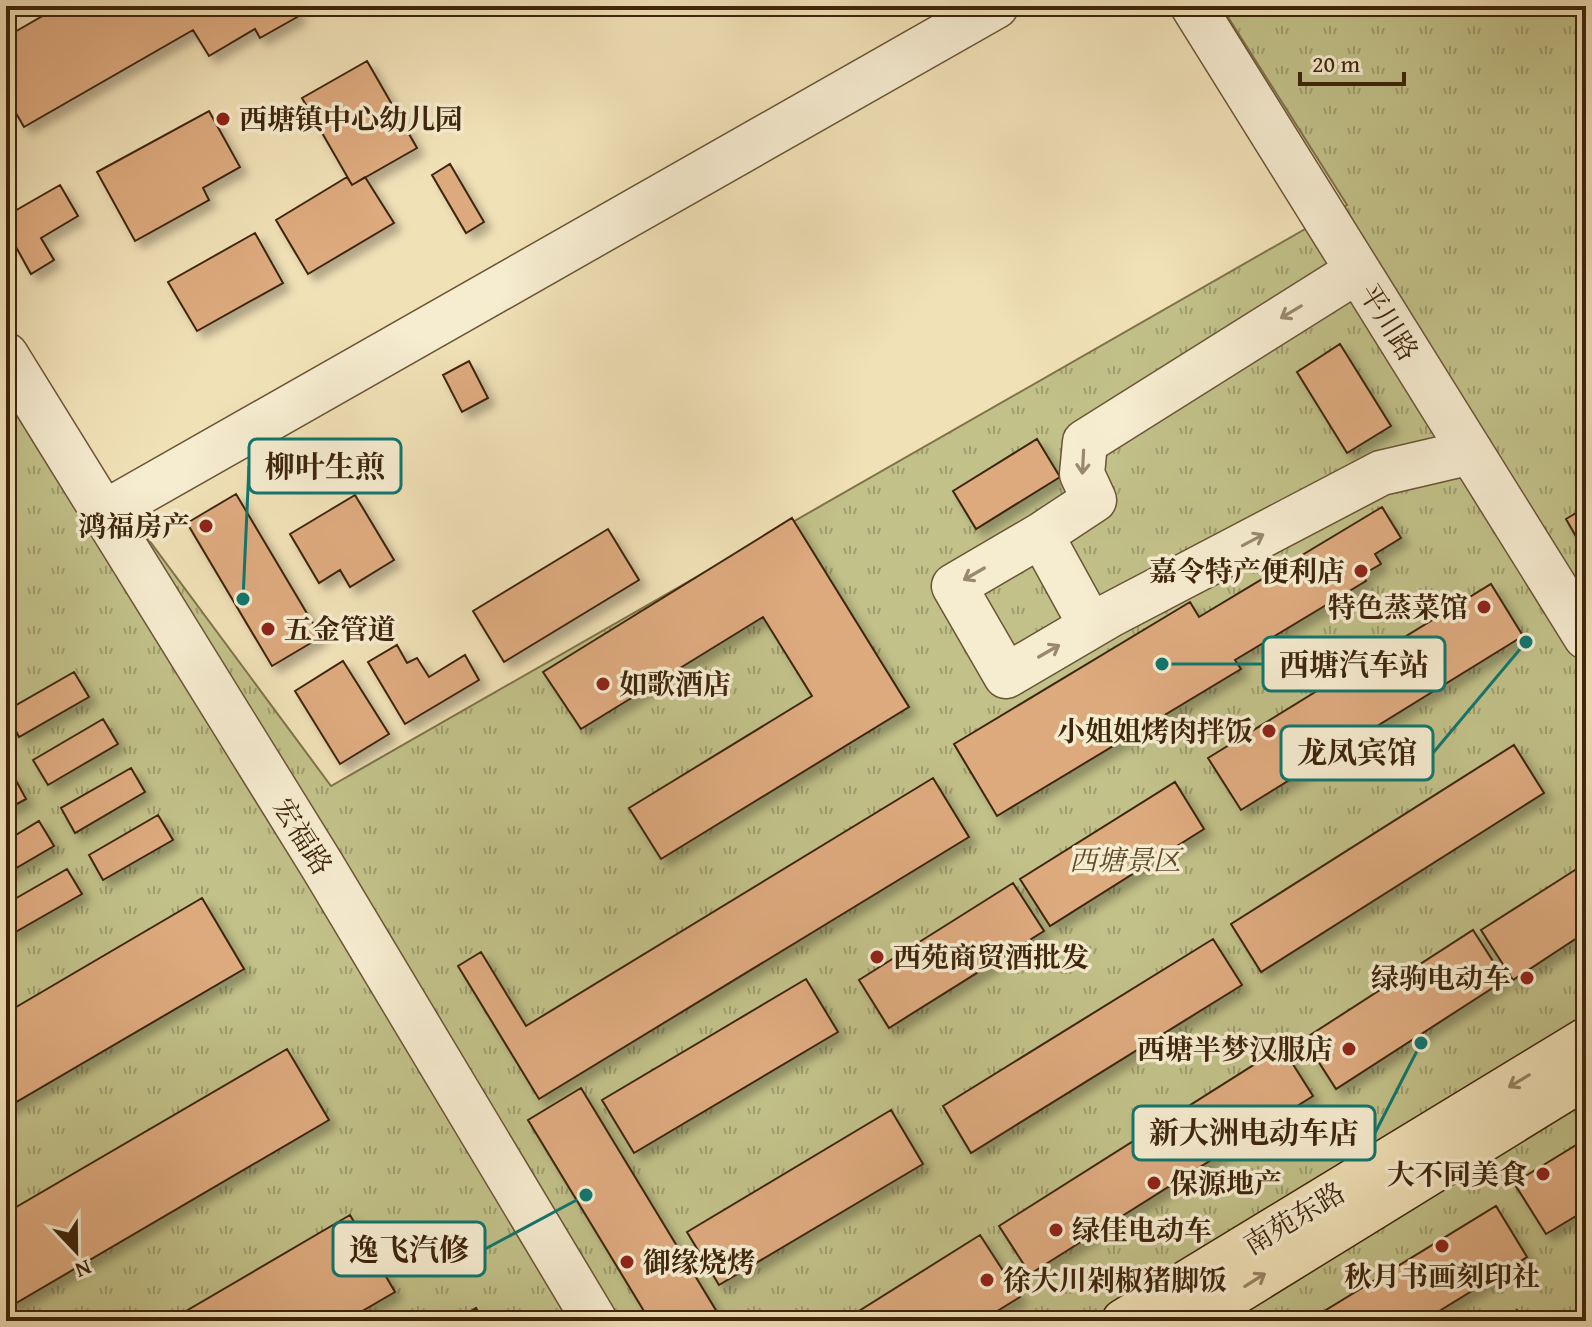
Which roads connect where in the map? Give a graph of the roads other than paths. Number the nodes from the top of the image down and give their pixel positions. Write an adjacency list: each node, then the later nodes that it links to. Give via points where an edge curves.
1 (996, 6): 6 (street)
2 (1193, 6): 3 (street, 平川路)
3 (1357, 271): 5 (street, 平川路); 7 (street, one-way to 7, via 1085,442 1082,474 1094,500)
4 (6, 355): 6 (street, 宏福路)
5 (1471, 452): 8 (street, one-way to 5, via 1381,473); 9 (street, 平川路)
6 (104, 513): 12 (street, 宏福路)
7 (1041, 535): 8 (street); 8 (street, one-way to 8, via 954,586 1006,676)
8 (1091, 626)
9 (1586, 637)
10 (1586, 1040): 13 (main road, 南苑东路, one-way to 13)
11 (1586, 1076): 14 (main road, 南苑东路, one-way to 11)
12 (595, 1321)
13 (1124, 1321)
14 (1189, 1321)

